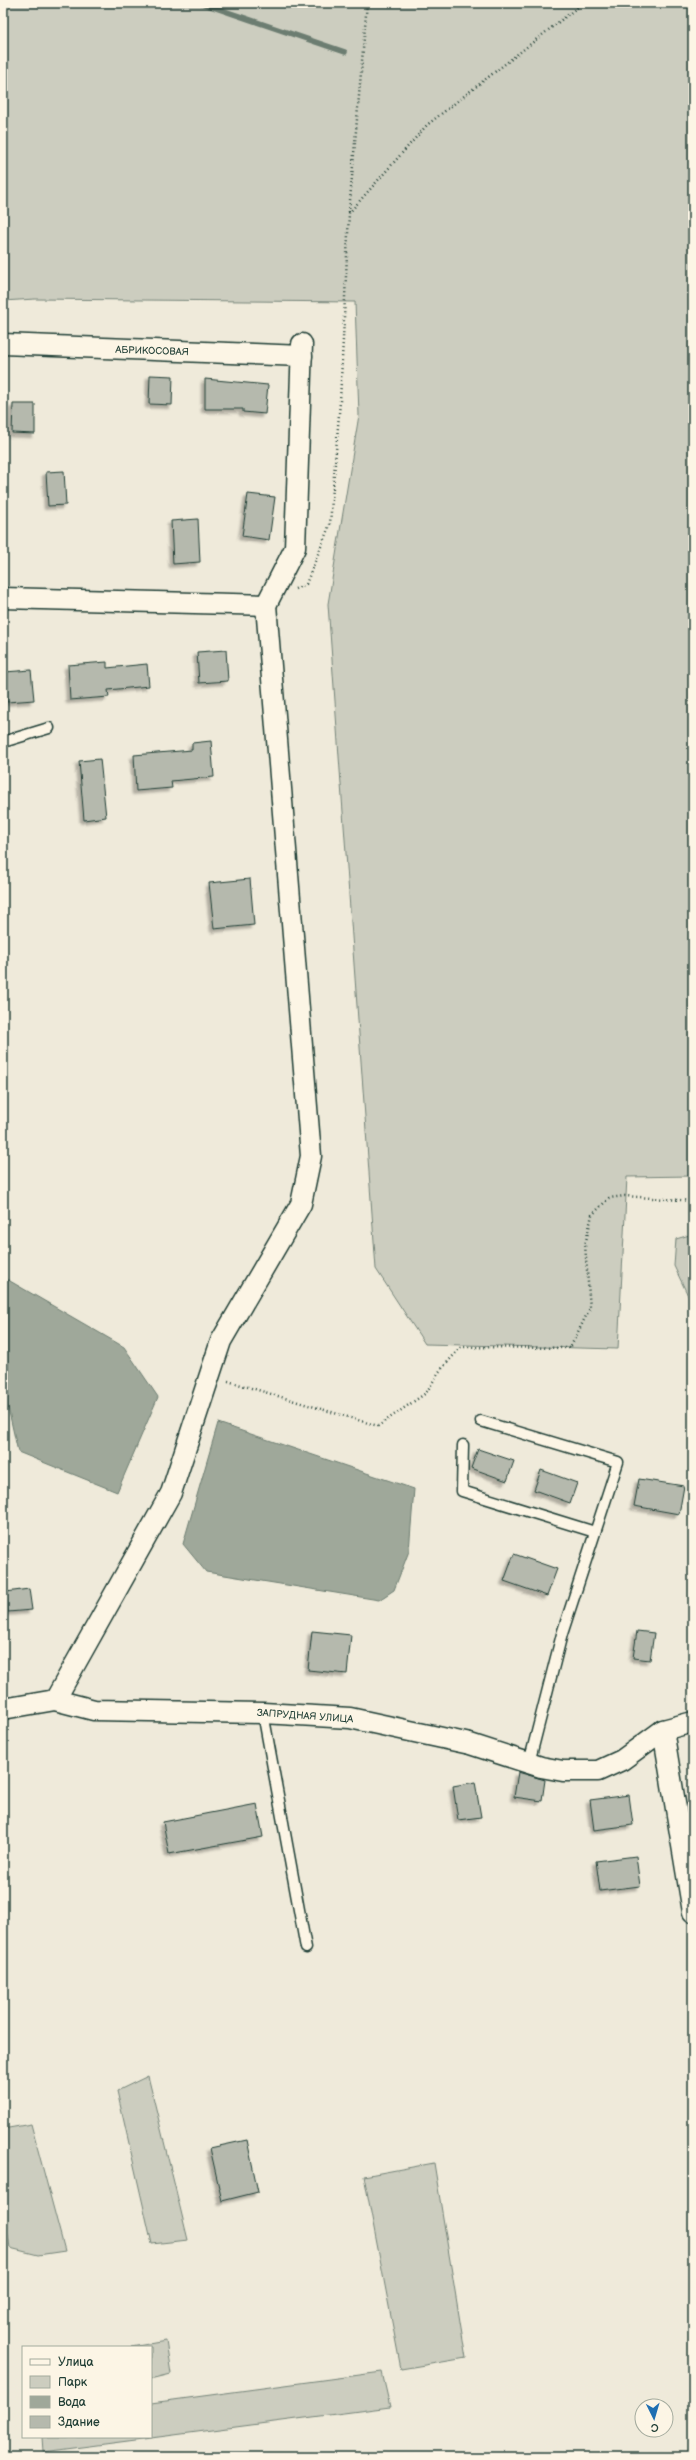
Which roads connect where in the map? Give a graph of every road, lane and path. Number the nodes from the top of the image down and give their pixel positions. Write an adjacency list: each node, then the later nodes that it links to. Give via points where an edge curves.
1 (367, 3): 3 (path)
2 (584, 3): 3 (path, via 427,125)
3 (349, 213): 5 (path, via 340,402 330,524 306,584)
4 (3, 344): 7 (street, АБРИКОСОВАЯ, via 302,350 295,548)
5 (293, 591)
6 (3, 598): 7 (street)
7 (266, 604): 11 (street, via 311,1156 301,1204 221,1341)
8 (49, 728): 9 (lane)
9 (3, 742)
10 (693, 1201): 11 (path, via 625,1196 610,1198 592,1215 585,1245 590,1308 570,1348 461,1347 439,1372 426,1394 378,1426)
11 (210, 1376): 15 (street, via 171,1493)
12 (481, 1421): 14 (lane, via 618,1462)
13 (463, 1445): 14 (lane, via 462,1491)
14 (595, 1532): 20 (lane, via 562,1634)
15 (55, 1700): 16 (street, ЗАПРУДНАЯ УЛИЦА); 17 (street, ЗАПРУДНАЯ УЛИЦА, via 94,1710)
16 (3, 1709)
17 (263, 1713): 20 (street, ЗАПРУДНАЯ УЛИЦА, via 350,1718 470,1744); 23 (lane)
18 (693, 1722): 19 (street)
19 (663, 1730): 20 (street, ЗАПРУДНАЯ УЛИЦА, via 622,1760 598,1771 563,1771); 21 (street)
20 (529, 1763)
21 (691, 1891): 22 (street)
22 (693, 1912)
23 (306, 1948)

